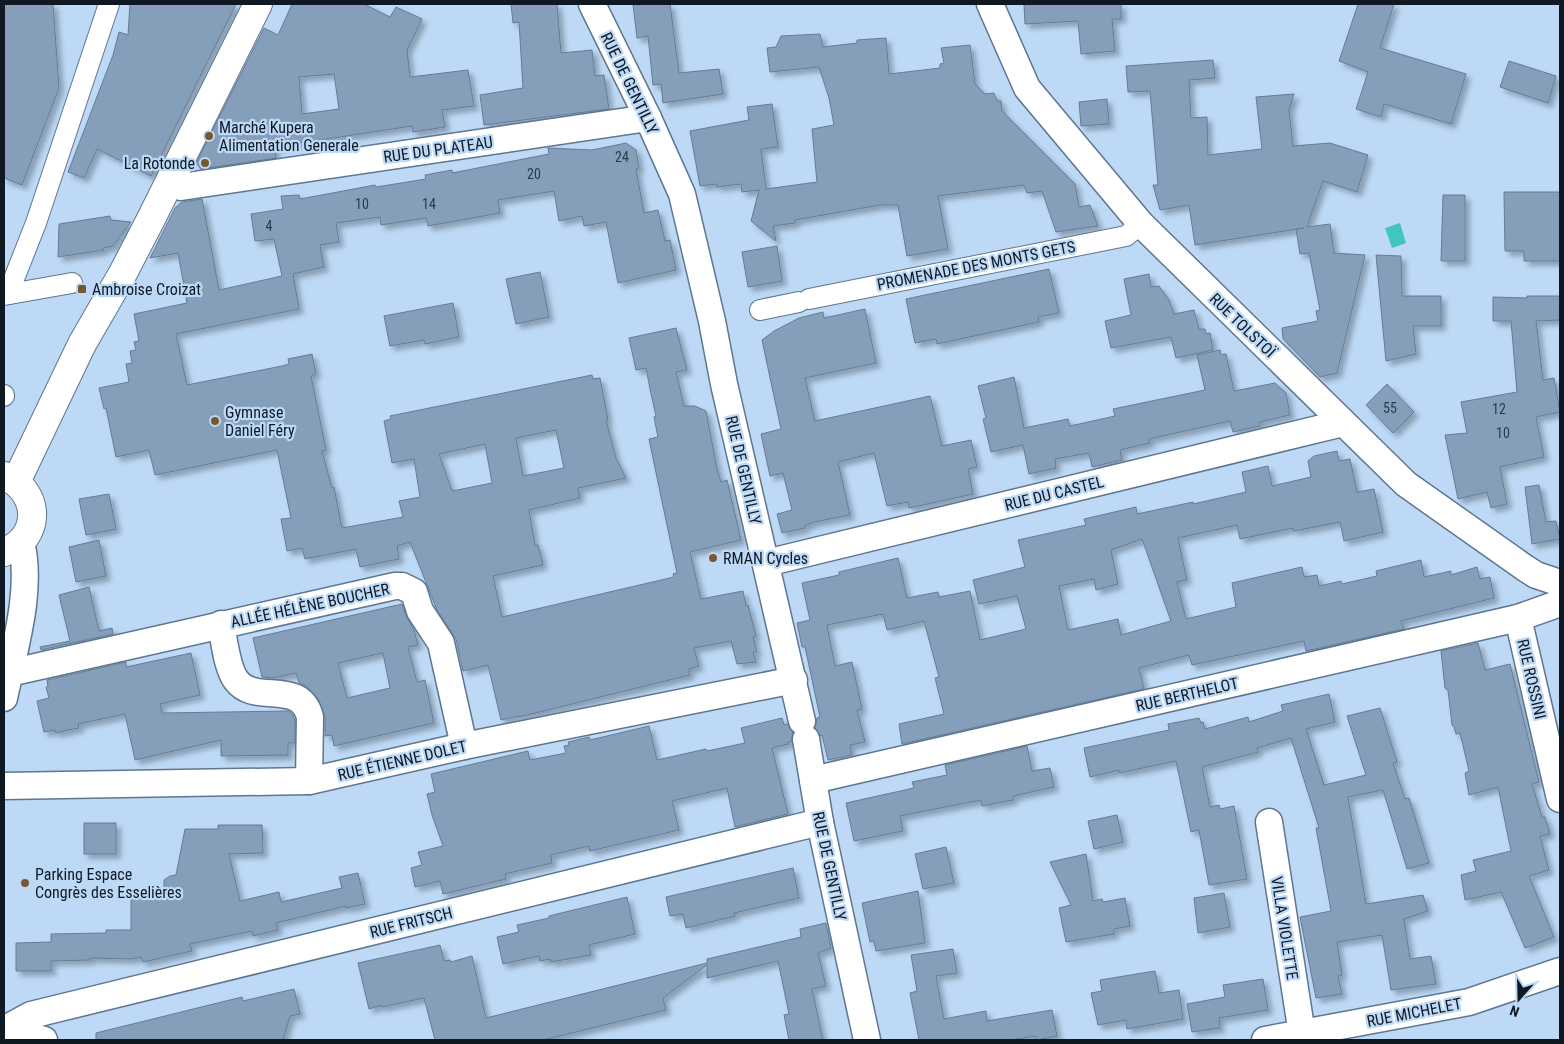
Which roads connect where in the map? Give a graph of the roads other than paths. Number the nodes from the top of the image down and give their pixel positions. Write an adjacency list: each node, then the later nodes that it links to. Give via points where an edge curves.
1 (109, 4): 9 (street, via 36,223)
2 (258, 4): 6 (street)
3 (592, 4): 5 (street, RUE DE GENTILLY)
4 (990, 4): 7 (street, RUE TOLSTOÏ, via 1027,88)
5 (648, 118): 6 (street, RUE DU PLATEAU, via 181,187); 14 (street, RUE DE GENTILLY, via 682,194)
6 (169, 182): 12 (street)
7 (1141, 224): 10 (street, PROMENADE DES MONTS GETS, via 1126,236); 11 (street, RUE TOLSTOÏ)
8 (72, 283): 9 (street)
9 (6, 294)
10 (760, 310)
11 (1343, 423): 14 (street, RUE DU CASTEL); 15 (street, RUE TOLSTOÏ, via 1406,484 1525,568)
12 (10, 479): 13 (street, via 25,492 31,504 32,518 29,530)
13 (13, 547): 19 (street, via 25,556 26,590)
14 (766, 563): 20 (street, RUE DE GENTILLY)
15 (1560, 583)
16 (1560, 603): 17 (street, RUE BERTHELOT)
17 (1518, 618): 23 (street, RUE BERTHELOT); 26 (street, RUE ROSSINI)
18 (221, 624): 19 (street, ALLÉE HÉLÈNE BOUCHER); 22 (street, ALLÉE HÉLÈNE BOUCHER, via 395,586 409,588 441,643); 24 (street, ALLÉE HÉLÈNE BOUCHER, via 231,672 239,684 253,692 284,693 308,710)
19 (9, 673): 21 (street)
20 (794, 680): 22 (street, RUE ÉTIENNE DOLET); 23 (street, RUE DE GENTILLY)
21 (4, 698)
22 (464, 746): 24 (street, RUE ÉTIENNE DOLET)
23 (813, 780): 27 (street, RUE DE GENTILLY)
24 (309, 781): 25 (street, RUE ÉTIENNE DOLET)
25 (4, 786)
26 (1560, 799)
27 (820, 822): 30 (street, RUE FRITSCH, via 31,1015); 33 (street, RUE DE GENTILLY)
28 (1269, 822): 31 (street, VILLA VIOLETTE)
29 (1560, 970): 31 (street, RUE MICHELET, via 1469,1002)
30 (4, 1029): 32 (street)
31 (1302, 1034): 34 (street, RUE MICHELET)
32 (44, 1040)
33 (867, 1040)
34 (1265, 1040)

